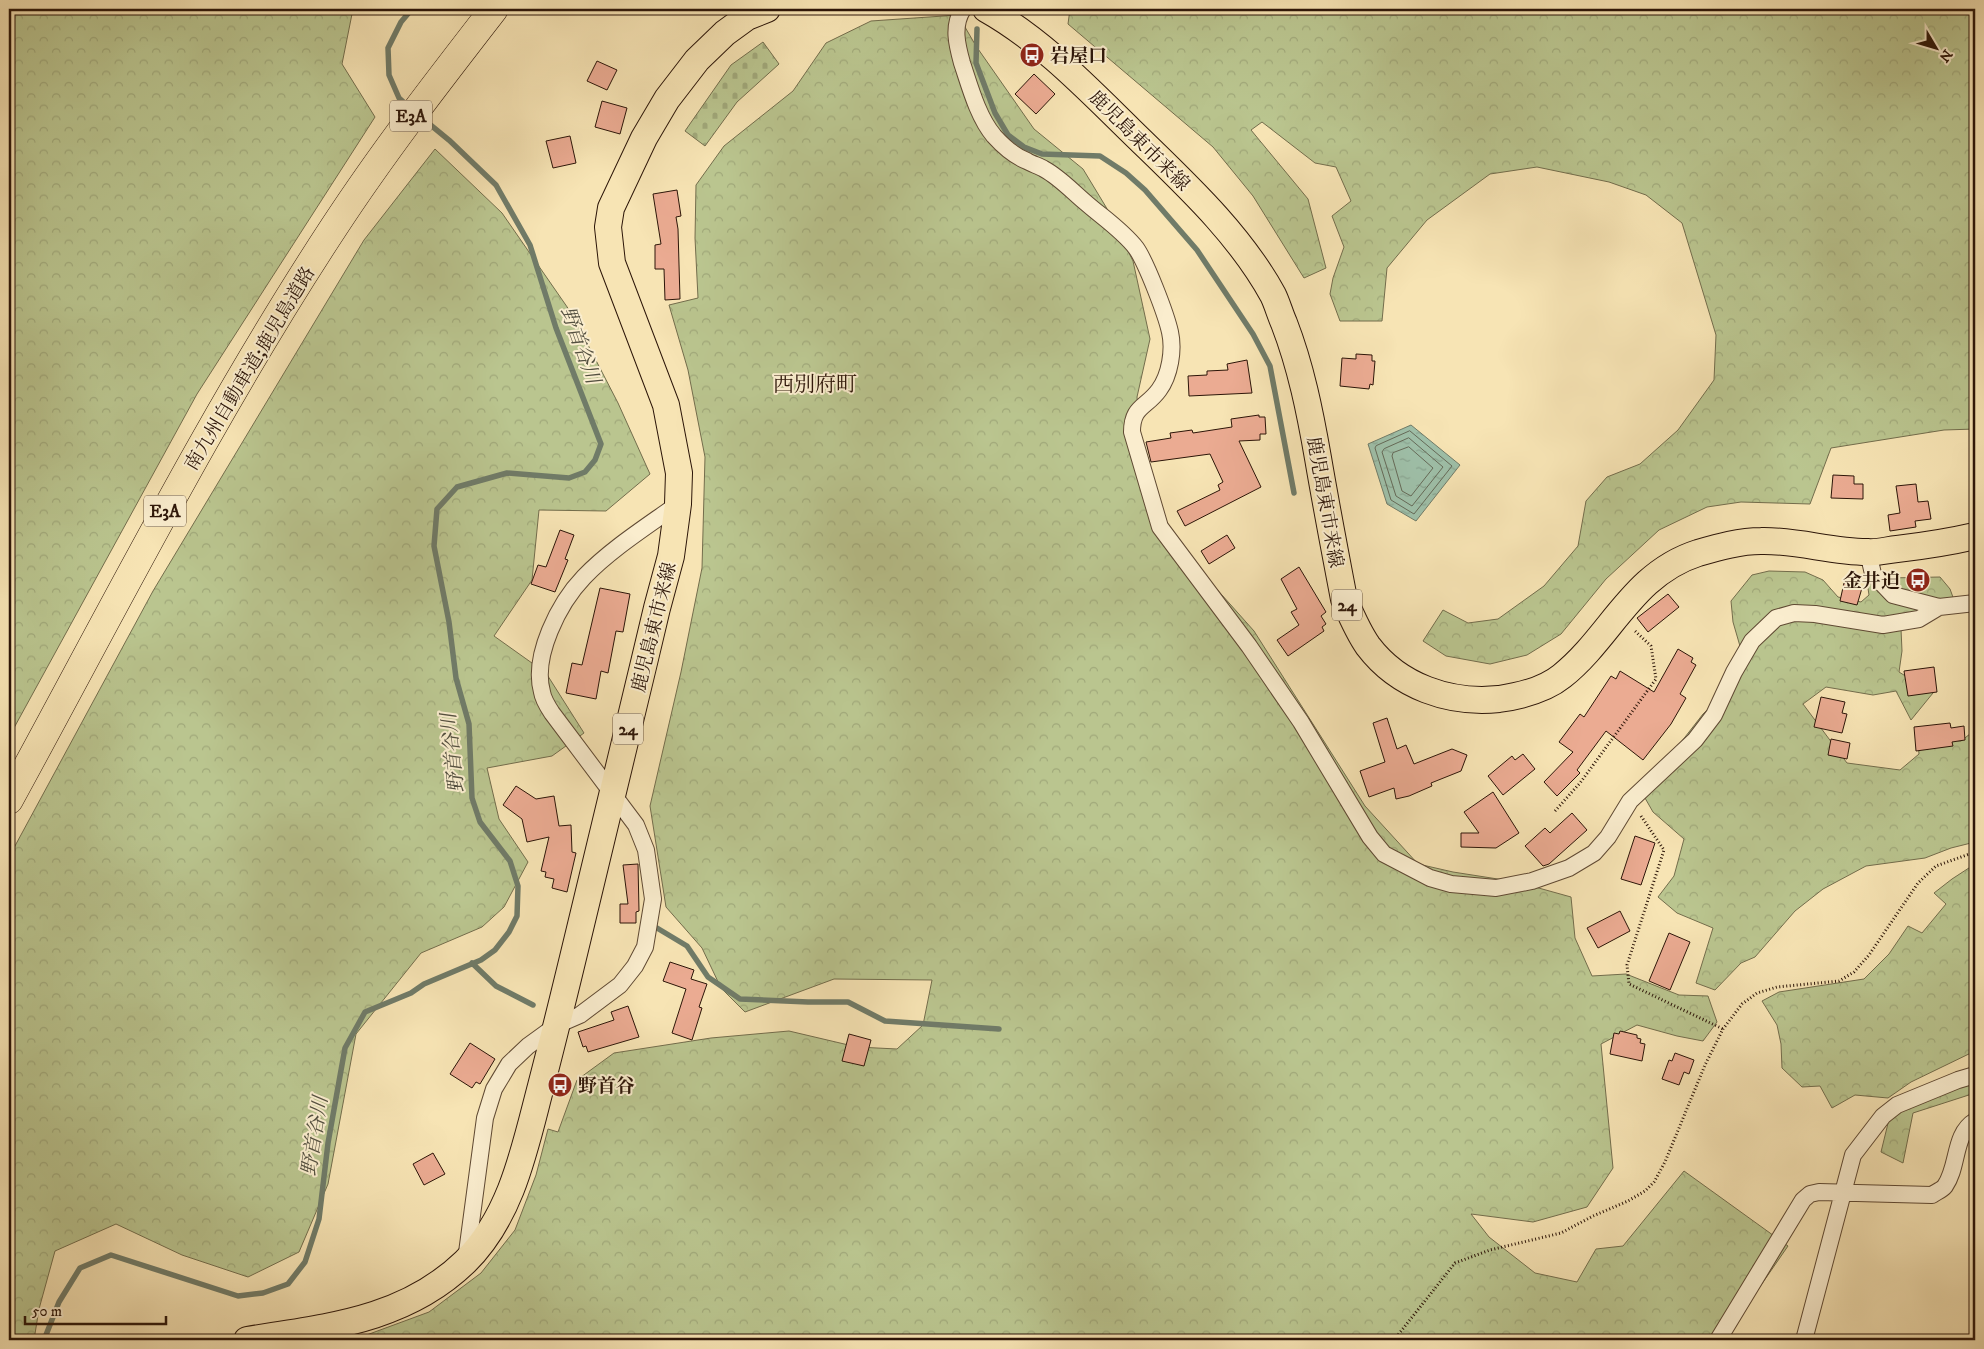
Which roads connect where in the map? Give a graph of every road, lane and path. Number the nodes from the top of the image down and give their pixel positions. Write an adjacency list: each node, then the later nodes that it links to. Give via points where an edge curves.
1 (494, 9): 12 (highway, 南九州自動車道;鹿児島道路 / E3A, via 400,131 333,228 239,380)
2 (767, 9): 5 (main road, 鹿児島東市来線 / 24, via 747,17 725,33 697,60 667,98 611,208 608,227 612,263 666,405 679,473)
3 (963, 9): 13 (street, via 956,40 967,79 993,135 1008,150 1056,178 1136,248 1165,315 1172,351 1167,374 1159,390 1132,419 1132,432 1160,527 1302,722 1370,837 1384,854 1430,878 1451,884 1496,888 1532,881 1569,868 1594,853)
4 (986, 9): 10 (main road, 鹿児島東市来線 / 24, via 1047,51 1180,179 1251,260 1269,289 1291,341 1306,389 1344,599 1369,647 1406,680 1428,691 1482,701 1514,697 1560,678 1580,662)
5 (678, 504): 11 (main road, 鹿児島東市来線 / 24, via 671,556); 11 (street, via 583,578 561,610 545,642 540,669 542,693 552,713)
6 (1975, 536): 7 (main road, 鹿児島東市来線 / 24)
7 (1868, 552): 9 (street, via 1873,574 1893,595); 10 (main road, 鹿児島東市来線 / 24, via 1772,541 1737,543 1696,554 1674,564 1630,598)
8 (1975, 603): 9 (street)
9 (1939, 607): 13 (street, via 1919,619 1883,625 1816,614 1776,618 1752,640 1714,715 1695,740)
10 (1617, 614): 14 (path, via 1651,646 1656,679 1580,783)
11 (613, 793): 16 (main road, 鹿児島東市来線 / 24); 16 (street, via 636,825 646,850 653,899 646,947 620,985 580,1015)
12 (9, 800)
13 (1630, 801): 17 (path, via 1664,850 1626,965 1629,984)
14 (1555, 811)
15 (1975, 852): 17 (path, via 1936,866 1918,883 1854,972 1839,981 1777,987 1757,993 1742,1004)
16 (557, 1025): 21 (main road, 鹿児島東市来線 / 24, via 521,1162 497,1219); 21 (street, via 510,1064 494,1089 485,1118)
17 (1723, 1029): 23 (path, via 1665,1162 1645,1191 1561,1233 1490,1250 1455,1263)
18 (1975, 1075): 20 (street, via 1897,1105 1883,1116 1853,1155)
19 (1975, 1121): 20 (street, via 1966,1126 1956,1163 1944,1188 1932,1195)
20 (1843, 1192): 24 (street, via 1819,1192 1803,1200); 25 (street)
21 (465, 1262): 22 (main road, 鹿児島東市来線 / 24, via 438,1285 402,1306 364,1319)
22 (246, 1340)
23 (1394, 1340)
24 (1718, 1340)
25 (1804, 1340)

